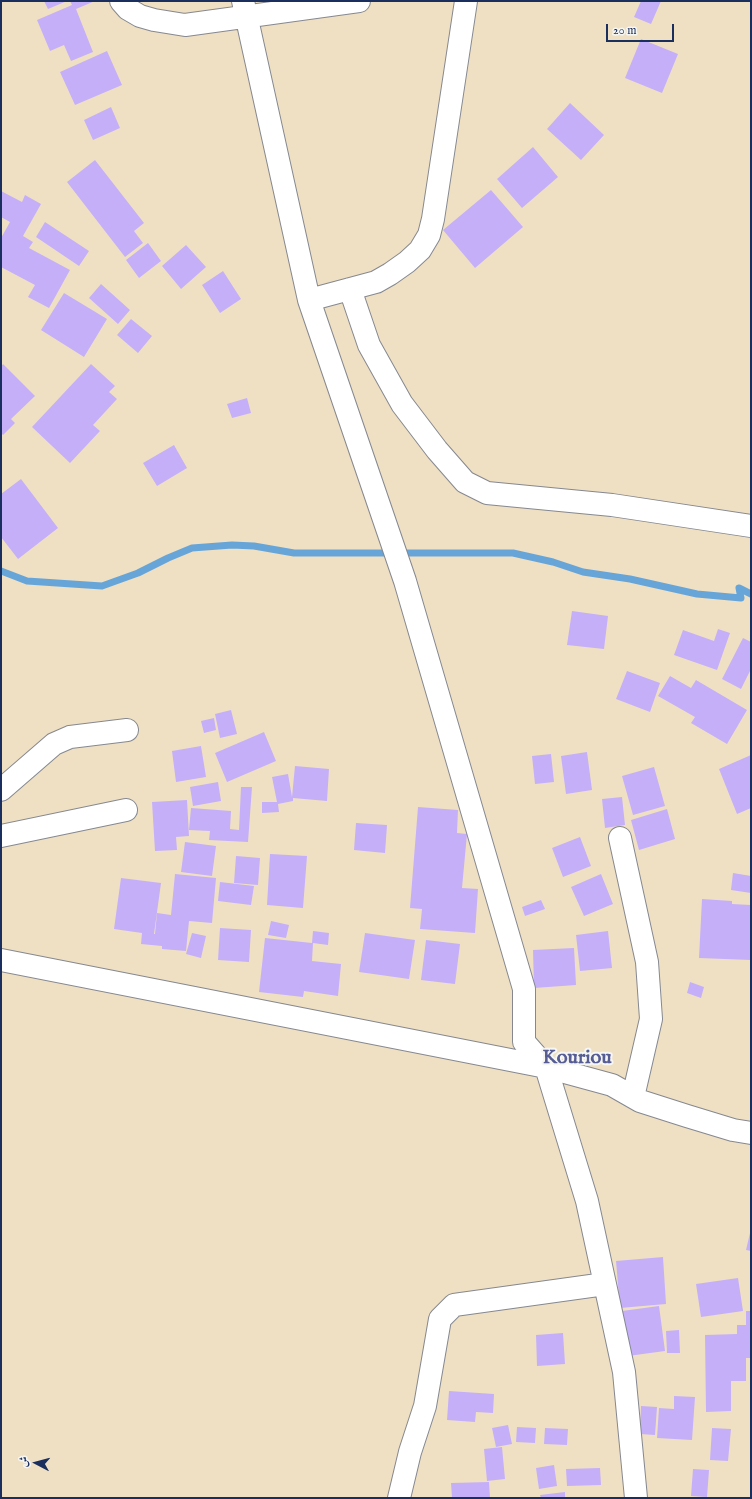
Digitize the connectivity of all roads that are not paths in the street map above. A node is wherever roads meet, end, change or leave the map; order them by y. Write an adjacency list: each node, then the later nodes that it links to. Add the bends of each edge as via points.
1 (121, 1): 4 (street, via 140,16 185,25)
2 (359, 1): 4 (street)
3 (466, 1): 5 (street, via 429,235 420,250 390,274 376,282)
4 (245, 9): 6 (street)
5 (350, 289): 6 (street); 7 (street, via 370,345 402,404 466,482 487,493 612,505)
6 (308, 300): 14 (street, via 405,581 524,989 524,1042)
7 (751, 526)
8 (127, 730): 9 (street, via 70,737 54,744)
9 (1, 790)
10 (126, 810): 11 (street)
11 (1, 836)
12 (620, 838): 15 (street, via 647,962 652,1019)
13 (1, 960): 14 (street)
14 (546, 1067): 15 (street, via 612,1086); 17 (street, via 587,1201)
15 (633, 1097): 16 (street, via 726,1128)
16 (751, 1133)
17 (605, 1284): 18 (street, via 454,1305 440,1319 425,1406); 19 (street, via 624,1372)
18 (399, 1498)
19 (636, 1498)

